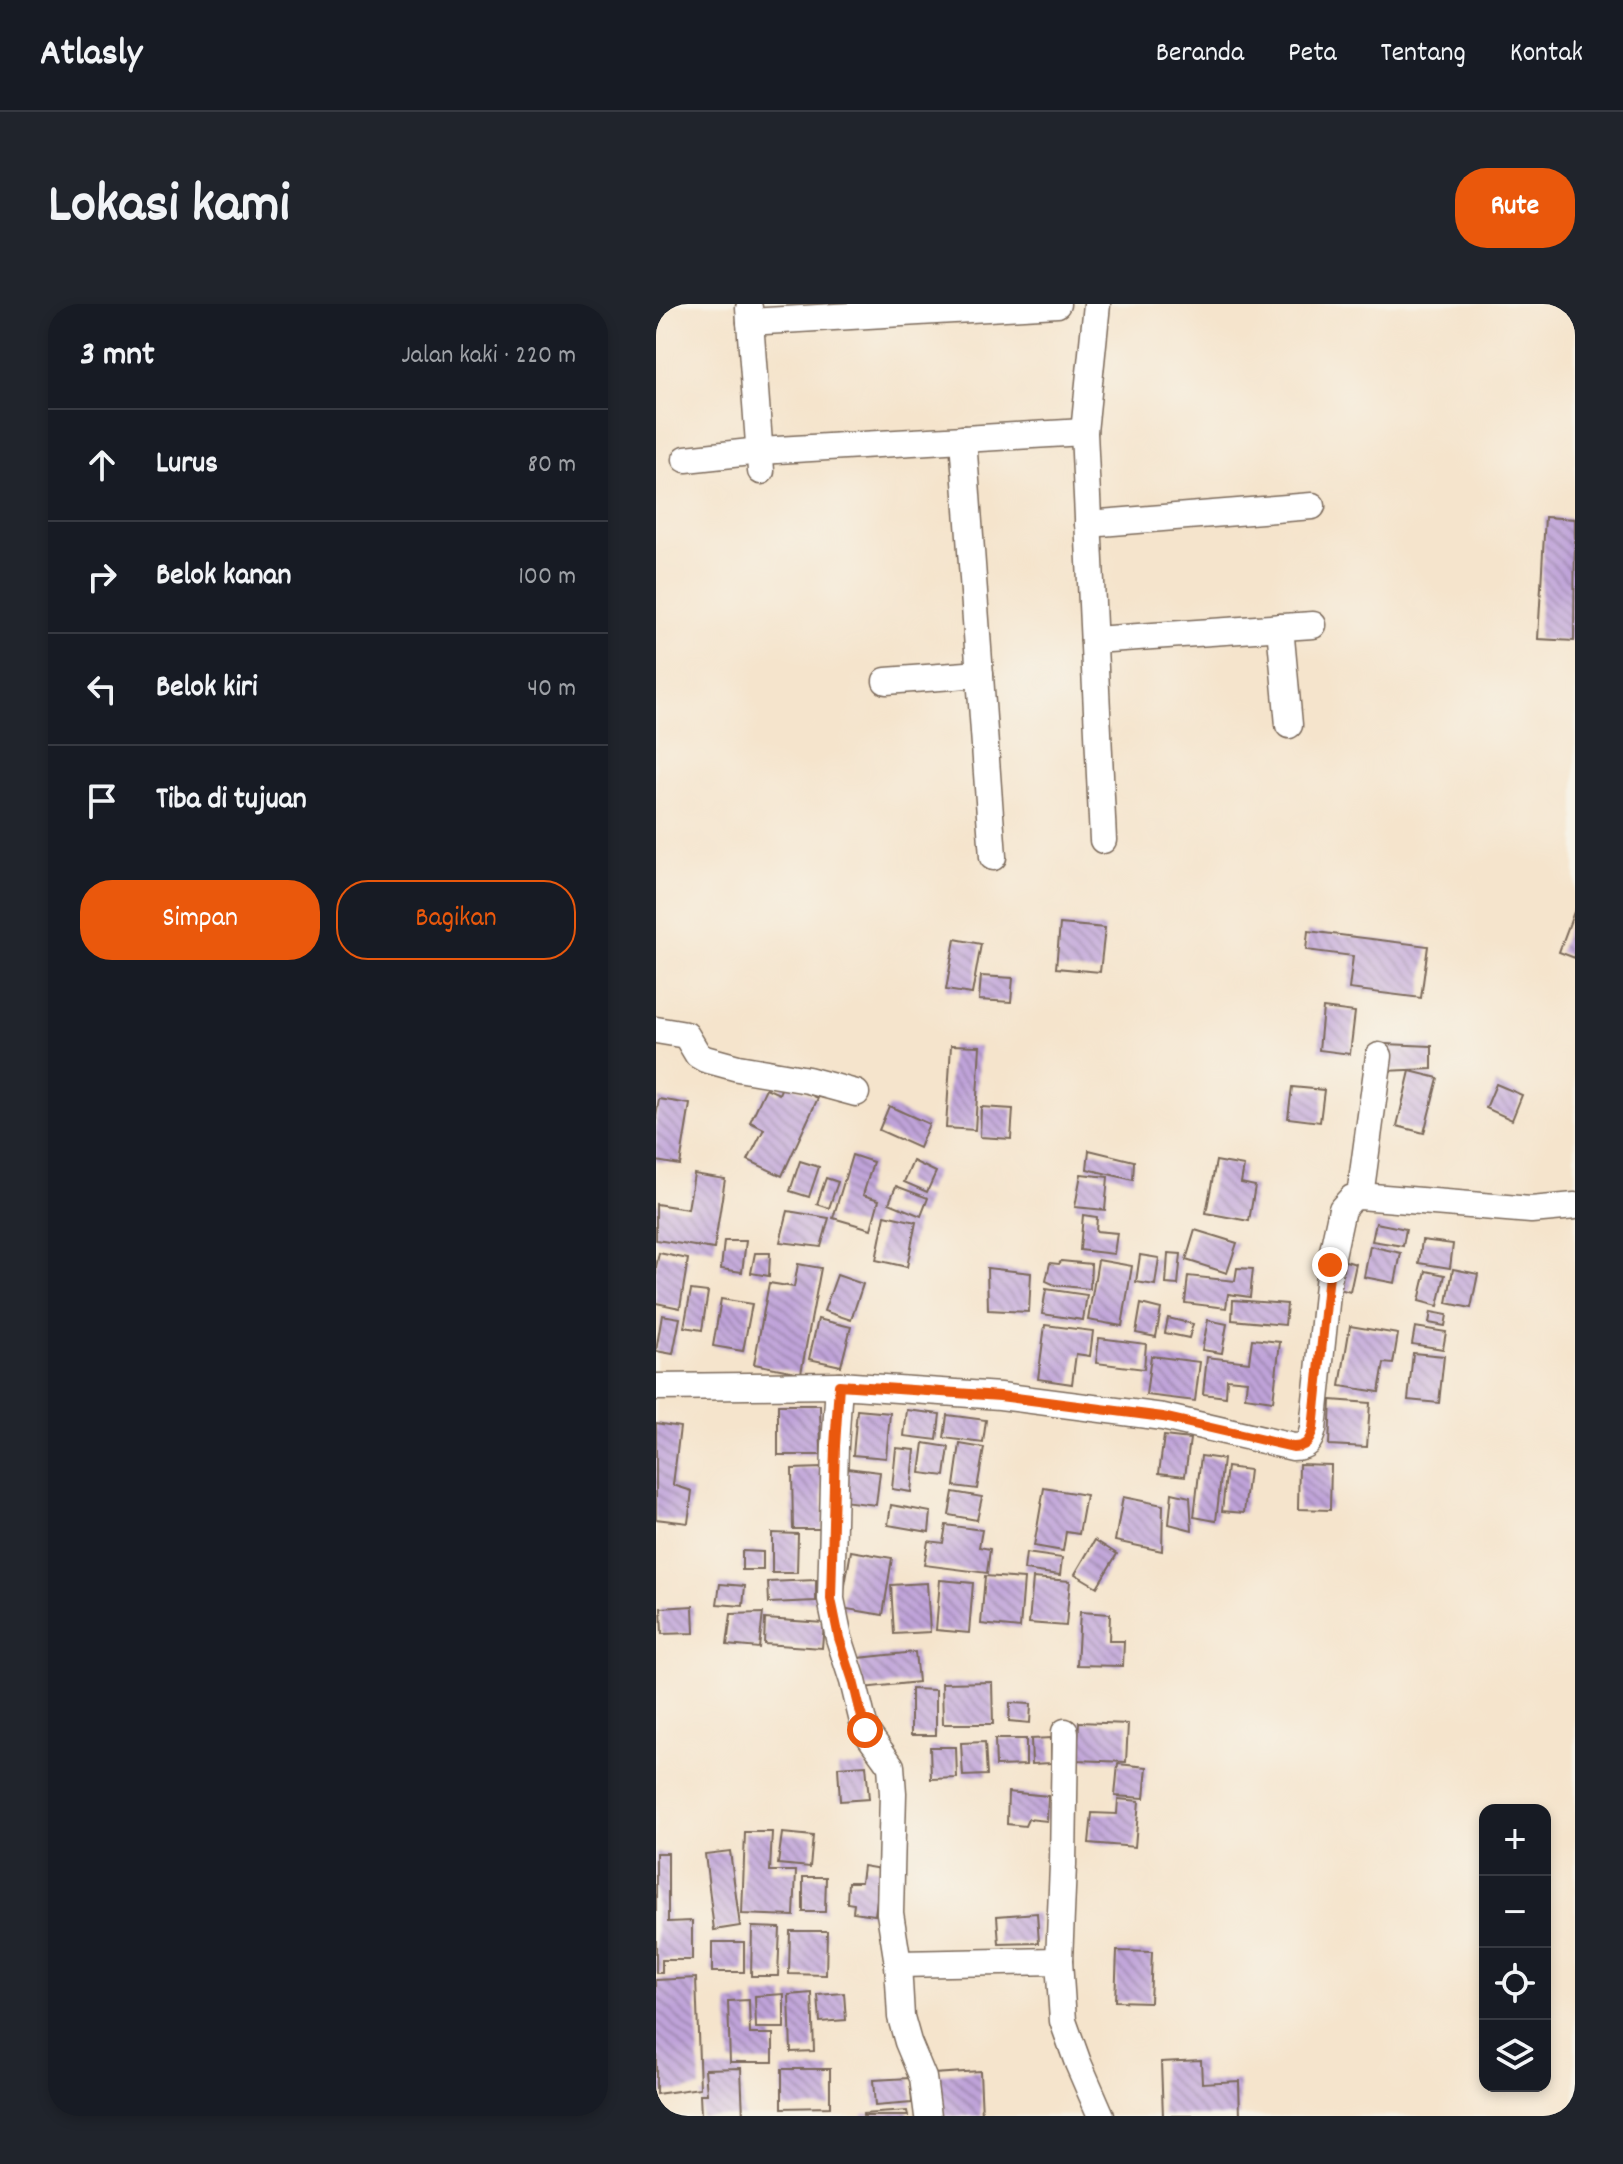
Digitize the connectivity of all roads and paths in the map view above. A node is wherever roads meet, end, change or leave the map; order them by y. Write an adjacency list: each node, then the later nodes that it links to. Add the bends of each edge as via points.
1 (1057, 304): 3 (street)
2 (1097, 304): 4 (street)
3 (749, 313): 7 (street)
4 (1084, 432): 5 (street); 9 (street)
5 (963, 439): 7 (street); 13 (street)
6 (686, 459): 7 (street)
7 (760, 461)
8 (1312, 506): 9 (street)
9 (1088, 524): 12 (street)
10 (1313, 625): 11 (street)
11 (1280, 627): 12 (street); 15 (street)
12 (1094, 640): 16 (street)
13 (980, 674): 14 (street); 17 (street)
14 (886, 681)
15 (1289, 725)
16 (1103, 840)
17 (993, 857)
18 (656, 1030): 20 (street, via 686,1035 705,1059)
19 (1379, 1056): 21 (street)
20 (856, 1093)
21 (1360, 1196): 22 (street, via 1531,1210); 23 (street, via 1342,1209 1330,1265 1313,1429 1301,1447 1163,1417 1000,1396)
22 (1575, 1206)
23 (839, 1385): 24 (street); 27 (street, via 831,1599 865,1730 891,1766 890,1913)
24 (656, 1387)
25 (1065, 1732): 26 (street)
26 (1059, 1961): 27 (street); 29 (street, via 1063,2021)
27 (898, 1964): 28 (street, via 901,2017 923,2078)
28 (928, 2116)
29 (1101, 2116)

